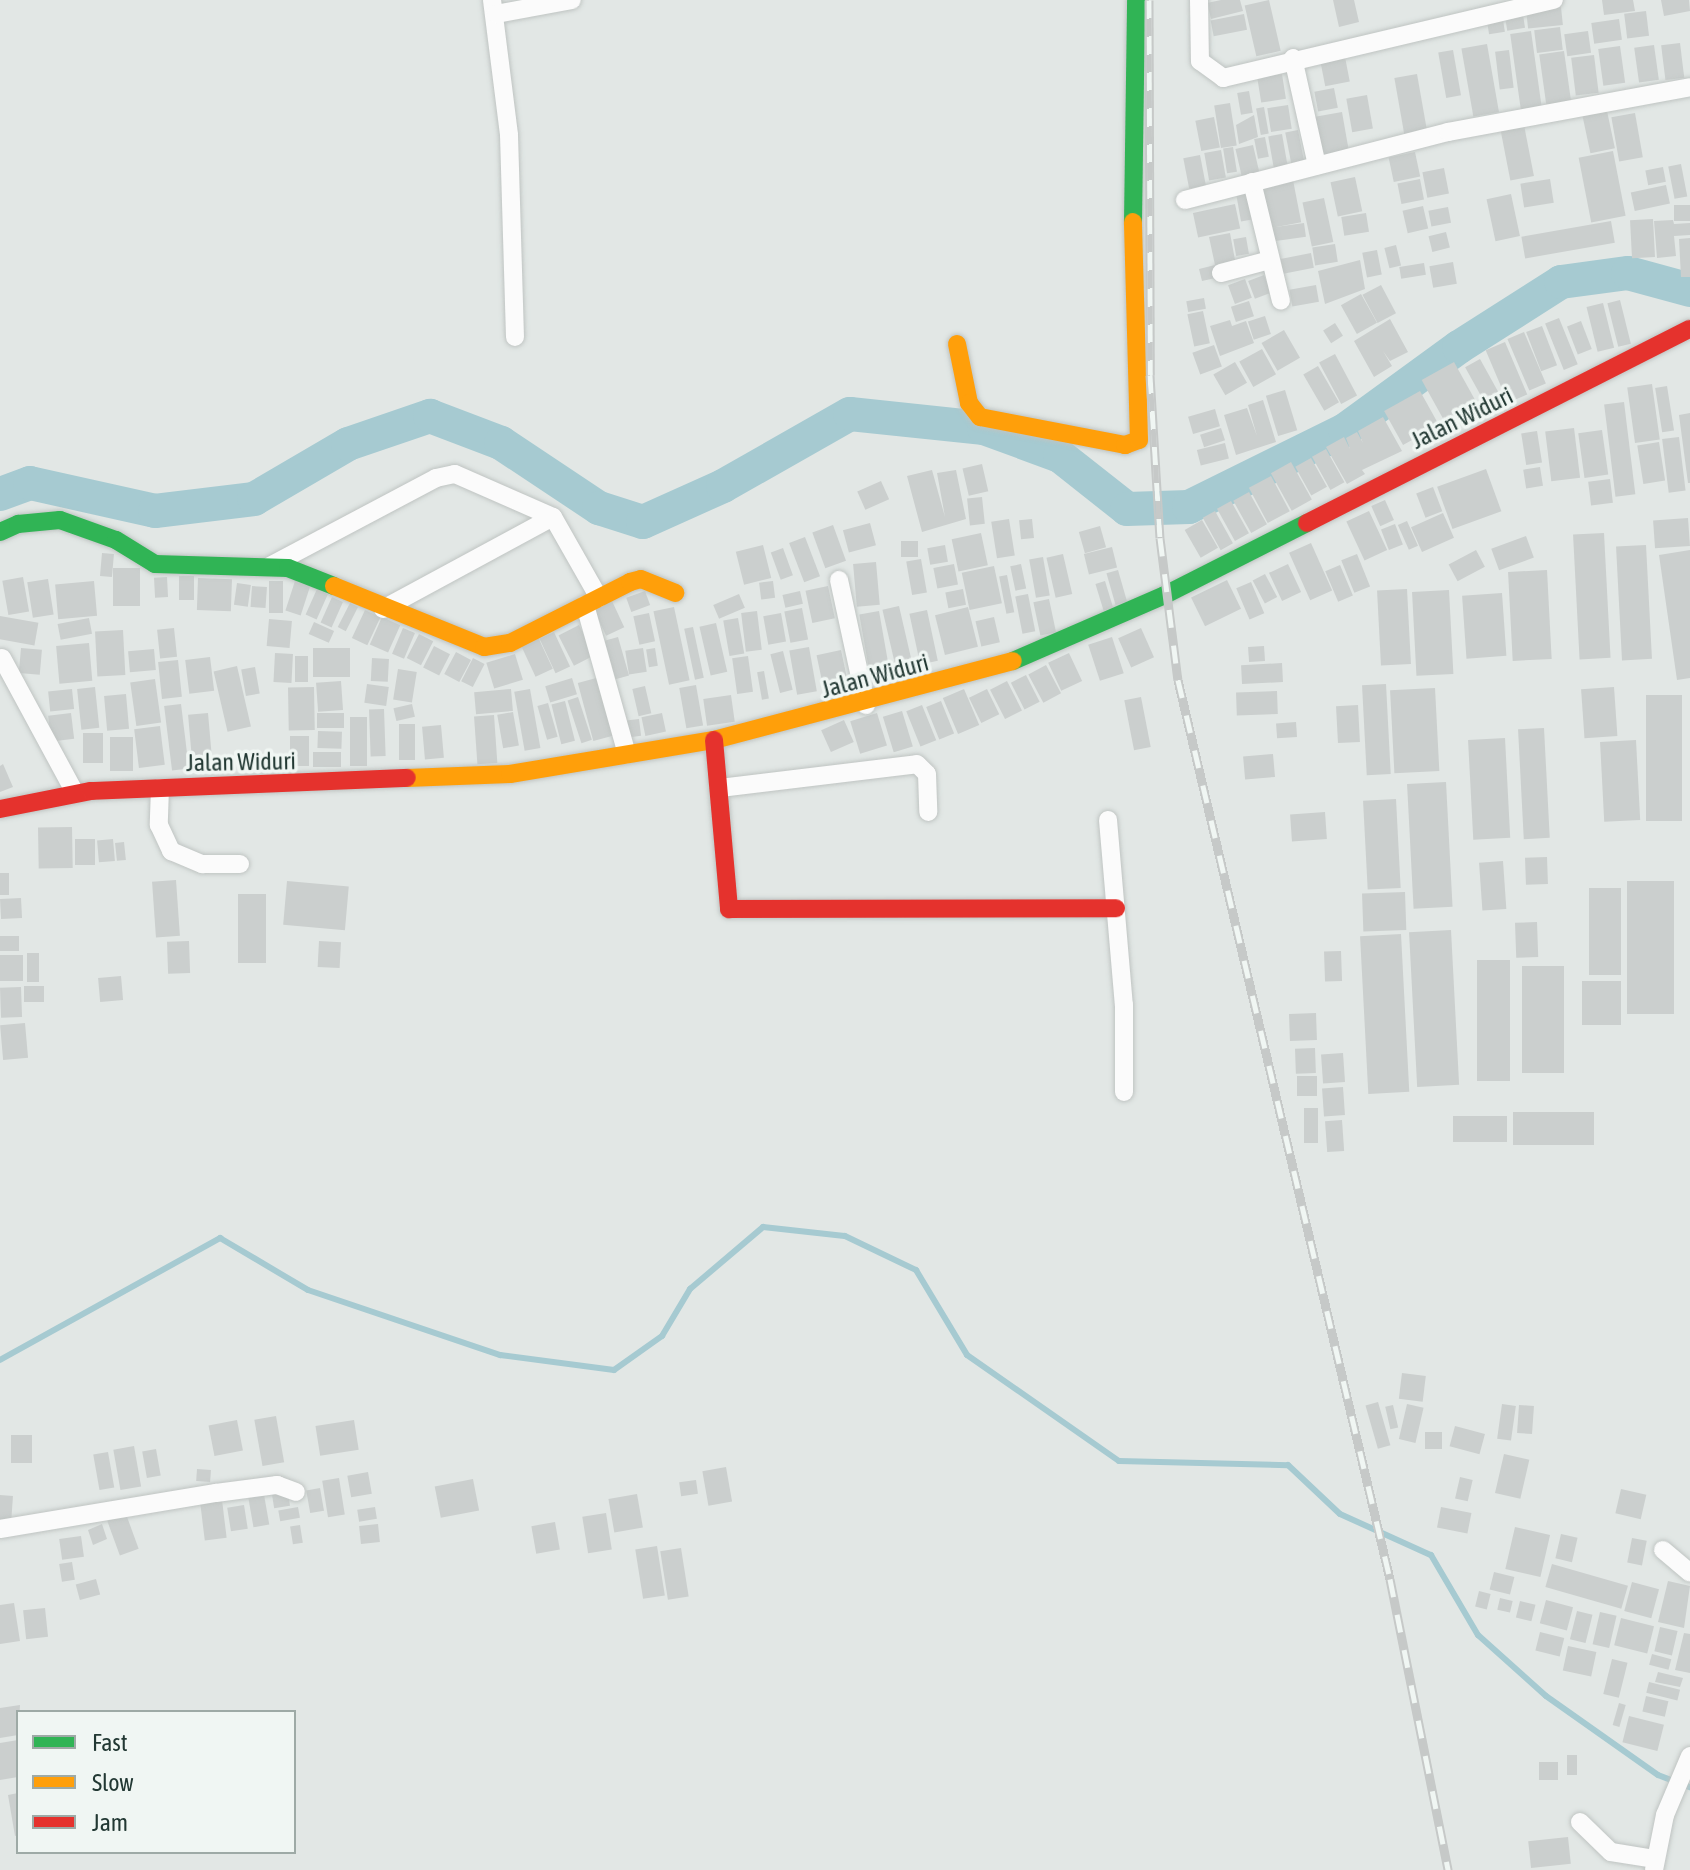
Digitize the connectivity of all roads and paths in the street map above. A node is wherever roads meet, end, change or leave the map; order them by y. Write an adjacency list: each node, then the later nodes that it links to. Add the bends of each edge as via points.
1 (572, 0): 5 (street)
2 (1136, 0): 16 (street, via 1132,308 1139,440 1125,445 980,417 969,403)
3 (1199, 0): 6 (street, via 1200,61 1216,77)
4 (1554, 0): 6 (street)
5 (494, 7): 15 (street, via 509,135)
6 (1293, 58): 8 (street)
7 (1690, 87): 8 (street, via 1448,132)
8 (1317, 165): 9 (street)
9 (1252, 182): 10 (street); 11 (street)
10 (1185, 200)
11 (1270, 260): 12 (street); 13 (street)
12 (1221, 273)
13 (1281, 301)
14 (1687, 335): 25 (street, Jalan Widuri, via 1096,627 1002,666)
15 (515, 337)
16 (957, 344)
17 (553, 517): 19 (street, via 474,480 448,474); 22 (street); 23 (street)
18 (0, 532): 19 (street, via 18,524 60,520 116,540 155,564)
19 (270, 566): 23 (street, via 301,572)
20 (839, 580): 25 (street)
21 (675, 593): 22 (street, via 641,579)
22 (592, 601): 23 (street, via 510,643 484,647); 27 (street)
23 (383, 609)
24 (2, 658): 29 (street)
25 (866, 705): 26 (street, Jalan Widuri)
26 (715, 748): 27 (street, Jalan Widuri); 28 (street)
27 (627, 754): 30 (street, Jalan Widuri, via 480,776)
28 (719, 784): 32 (street, via 917,764 927,774); 35 (street, via 729,909)
29 (73, 793): 30 (street, Jalan Widuri); 31 (street, Jalan Widuri)
30 (159, 795): 34 (street, via 161,838 183,859)
31 (0, 809)
32 (928, 812)
33 (1108, 820): 35 (street)
34 (240, 864)
35 (1116, 908): 36 (street)
36 (1124, 1092)
37 (296, 1492): 38 (street, via 277,1485)
38 (0, 1529)
39 (1663, 1550): 40 (street)
40 (1690, 1573)
41 (1686, 1763): 43 (street, via 1665,1815)
42 (1580, 1822): 43 (street, via 1611,1852)
43 (1654, 1865)

